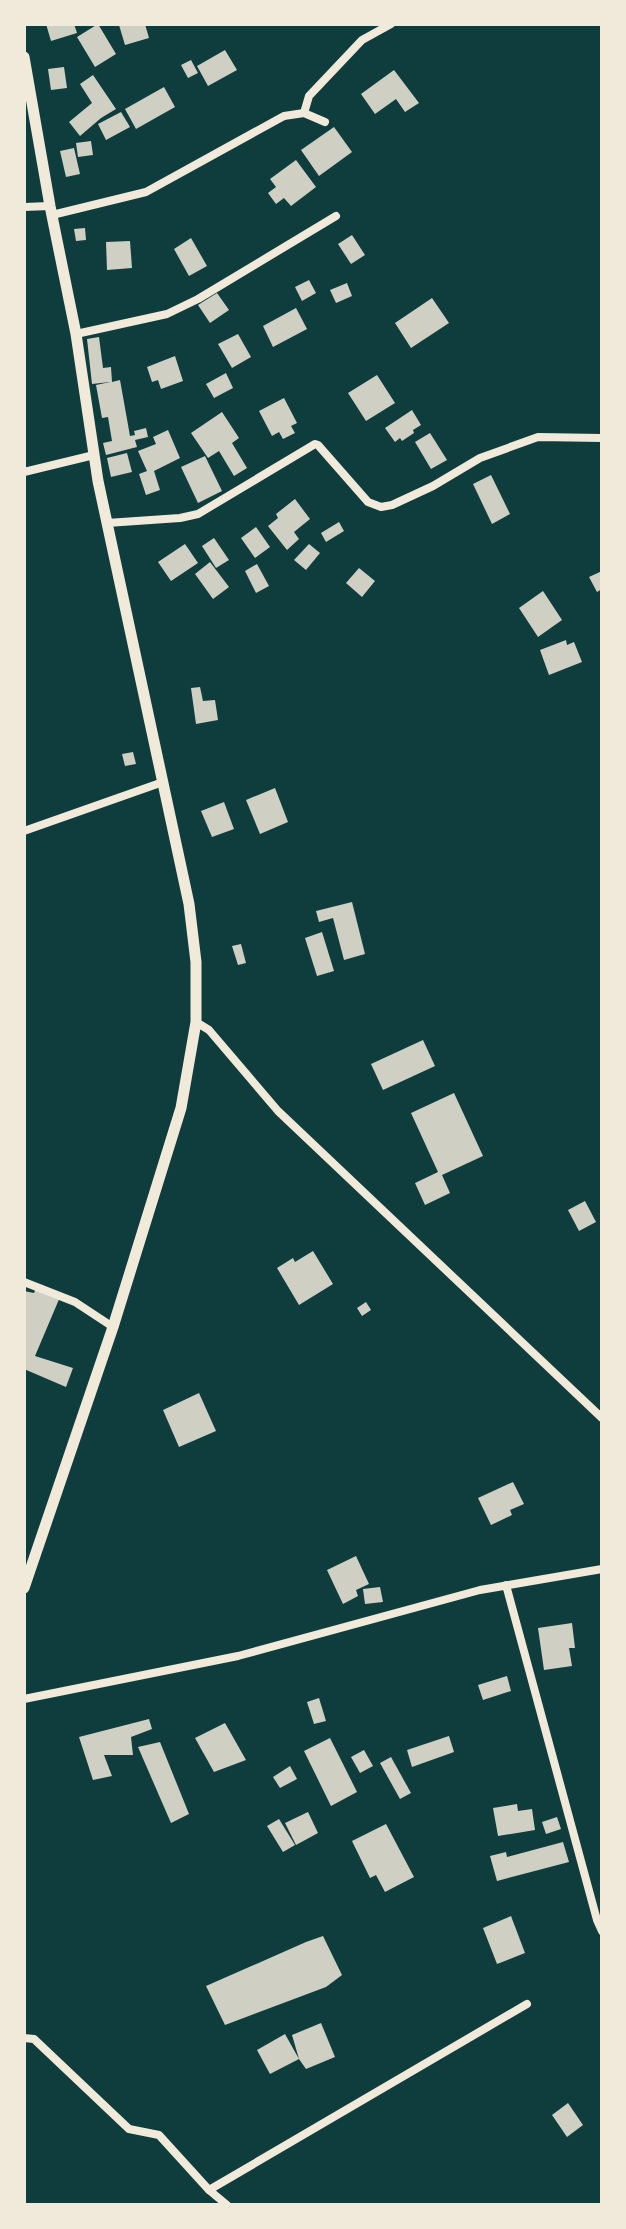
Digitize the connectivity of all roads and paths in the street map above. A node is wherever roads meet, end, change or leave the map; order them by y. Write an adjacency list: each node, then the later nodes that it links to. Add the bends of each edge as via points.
1 (391, 24): 3 (street, via 362,40 309,96)
2 (24, 57): 6 (street)
3 (304, 113): 4 (street); 6 (street, via 284,116 146,192)
4 (325, 122)
5 (24, 207): 6 (street)
6 (51, 210): 8 (street)
7 (336, 216): 8 (street, via 167,314)
8 (76, 334): 10 (street)
9 (602, 438): 12 (street, via 538,437 480,458 433,486 381,507 368,502 315,444 198,514)
10 (94, 455): 11 (street); 12 (street)
11 (24, 472)
12 (107, 523): 13 (street)
13 (163, 782): 14 (street); 15 (street, via 189,904)
14 (24, 831)
15 (196, 1022): 17 (street, via 181,1108); 18 (street, via 209,1030 278,1111)
16 (24, 1282): 17 (street, via 75,1302)
17 (113, 1327): 21 (street)
18 (602, 1418)
19 (602, 1569): 20 (street)
20 (506, 1585): 22 (street, via 238,1656); 23 (street)
21 (24, 1588)
22 (24, 1699)
23 (602, 1931)
24 (527, 2004): 26 (street)
25 (24, 2038): 26 (street, via 34,2039 129,2129 159,2135)
26 (209, 2190): 27 (street)
27 (227, 2205)

